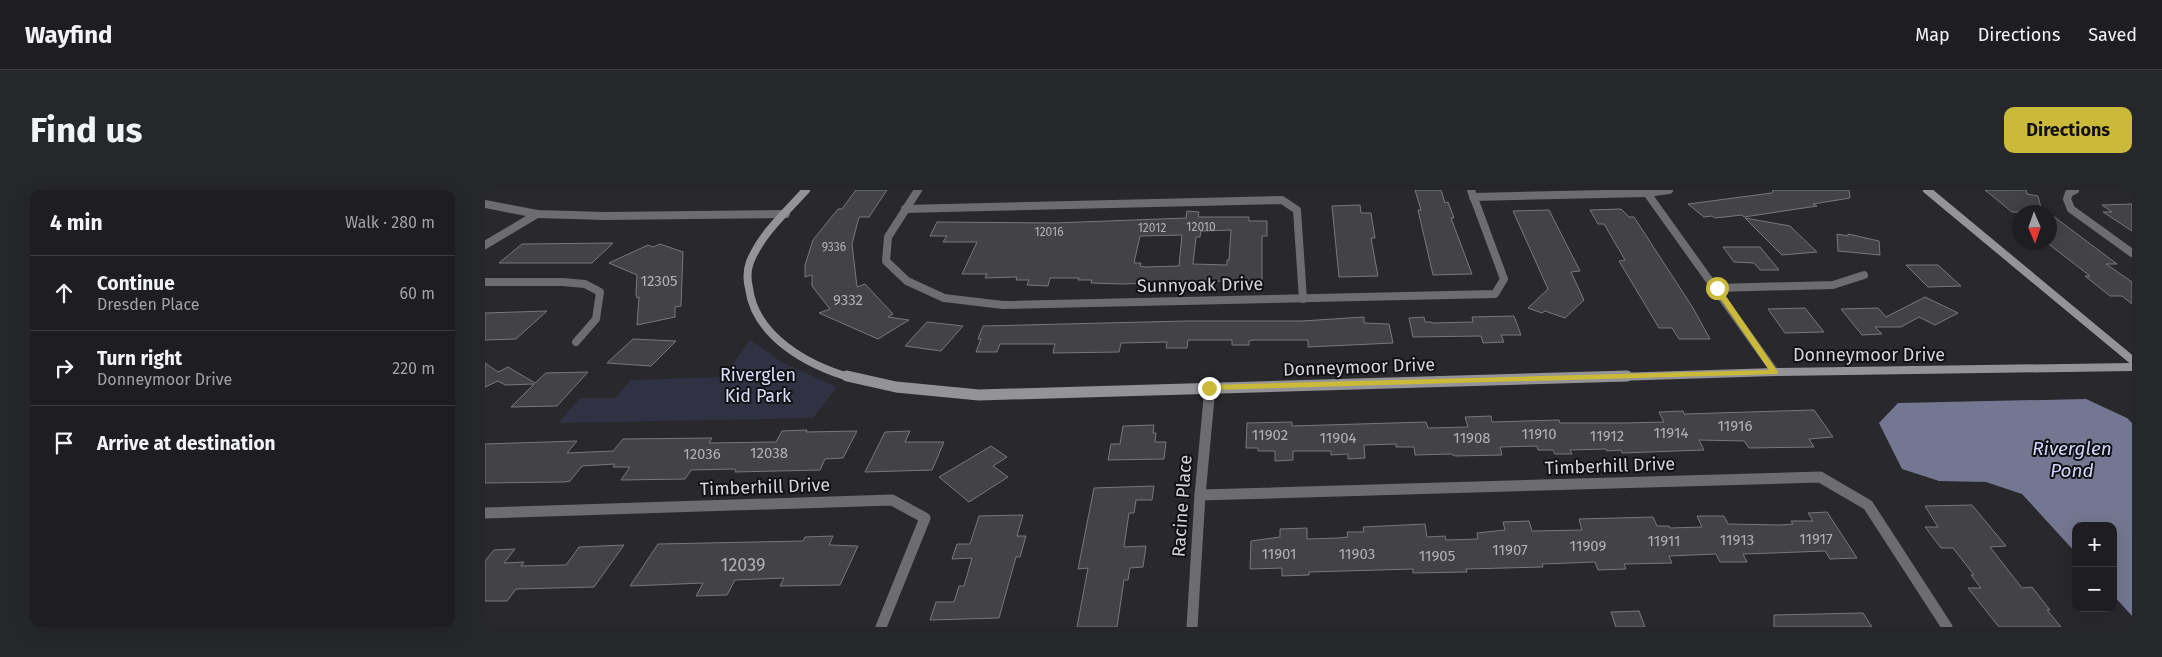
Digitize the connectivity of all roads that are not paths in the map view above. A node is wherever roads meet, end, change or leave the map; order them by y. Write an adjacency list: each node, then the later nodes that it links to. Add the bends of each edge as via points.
1 (806, 190): 11 (street, Donneymoor Drive)
2 (918, 190): 9 (street, Sunnyoak Drive)
3 (1669, 190): 7 (street)
4 (1927, 190): 19 (street)
5 (2075, 190): 13 (street, via 2067,199 2071,209)
6 (1472, 193): 7 (street); 17 (street, Sunnyoak Drive, via 1504,279 1495,294)
7 (1647, 193): 16 (street)
8 (485, 204): 10 (street)
9 (905, 209): 17 (street, via 1282,200 1297,210); 17 (street, Sunnyoak Drive, via 888,237 886,261 907,281 944,298 1003,305)
10 (537, 214): 11 (street); 12 (street)
11 (786, 214): 22 (street, Donneymoor Drive, via 761,242 749,264 748,288 753,313 779,342 819,368 893,388 979,395)
12 (485, 245)
13 (2132, 252)
14 (1864, 275): 16 (street, via 1833,286)
15 (485, 282): 18 (street, via 585,284 600,292 596,319)
16 (1717, 288): 21 (street)
17 (1303, 298)
18 (576, 342)
19 (2132, 360)
20 (2132, 367): 21 (street, Donneymoor Drive)
21 (1775, 372): 22 (street, Donneymoor Drive)
22 (1209, 388): 23 (street, Racine Place)
23 (1200, 496): 26 (street, Racine Place); 27 (street, Timberhill Drive, via 1820,477 1869,505)
24 (485, 514): 25 (street, Timberhill Drive, via 892,500 925,518)
25 (881, 627)
26 (1192, 627)
27 (1947, 627)

